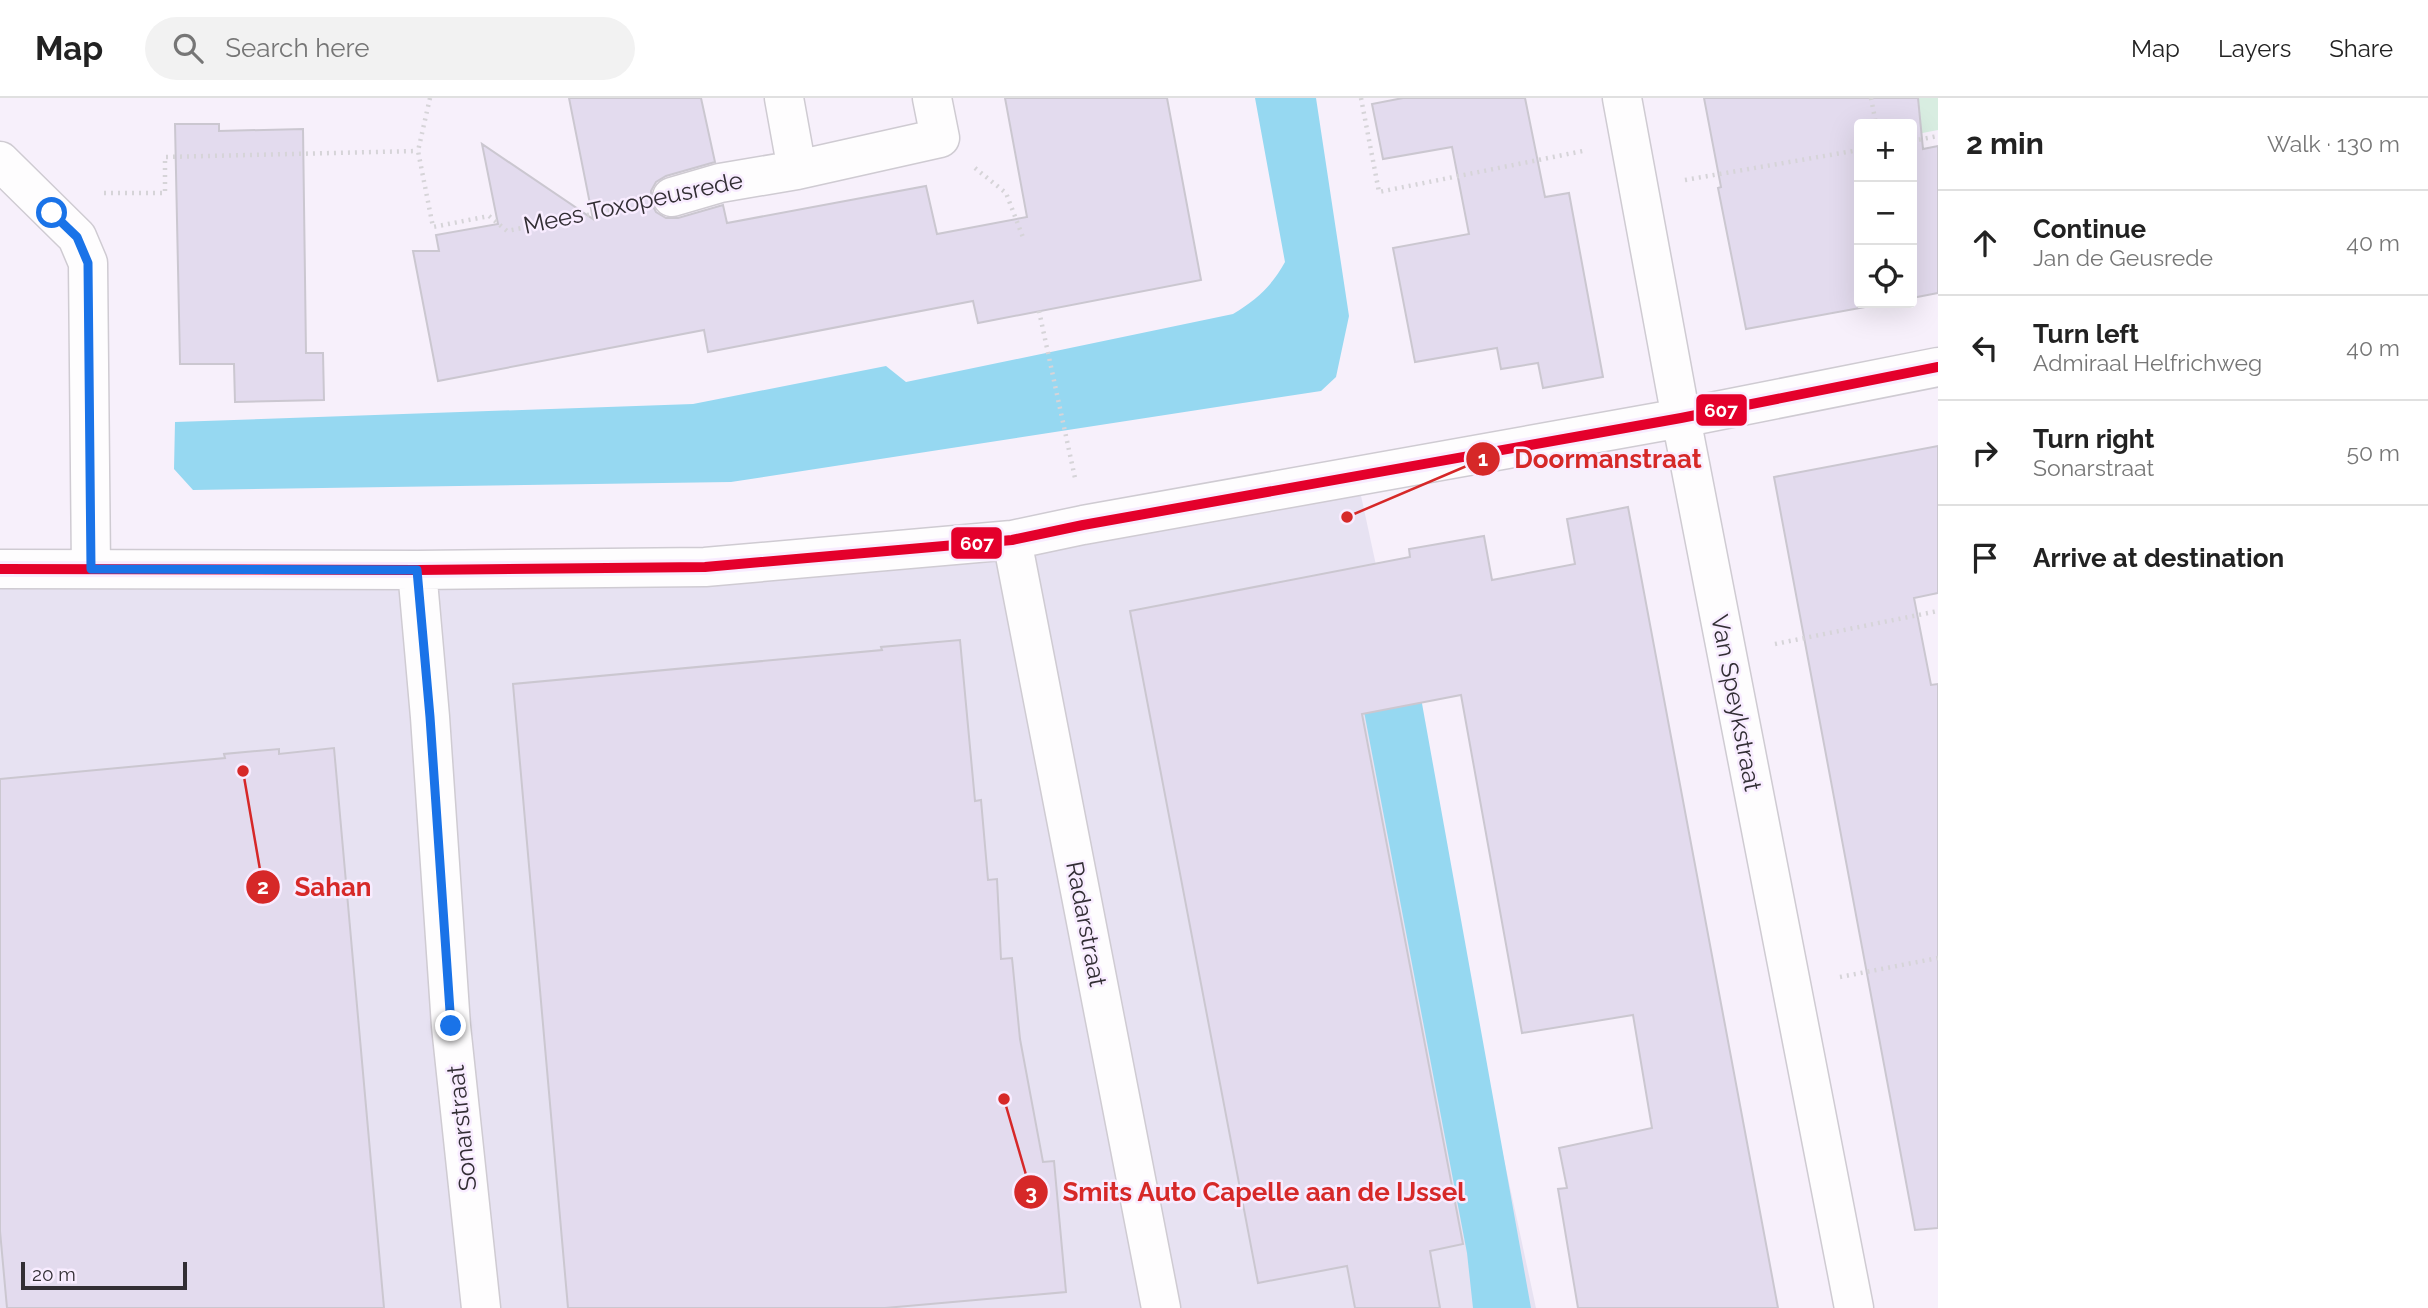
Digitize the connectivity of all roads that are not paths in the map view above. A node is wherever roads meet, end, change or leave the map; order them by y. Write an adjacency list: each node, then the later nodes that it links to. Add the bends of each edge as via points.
1 (784, 98): 4 (street)
2 (932, 98): 4 (street, Mees Toxopeusrede, via 940,138)
3 (1622, 98): 8 (street, Van Speykstraat)
4 (797, 170): 6 (street, Mees Toxopeusrede, via 720,183)
5 (4, 172): 11 (street, via 77,237 88,263)
6 (672, 197)
7 (1938, 367): 8 (street)
8 (1681, 418): 9 (street); 15 (street, Van Speykstraat)
9 (1012, 540): 12 (street, via 705,567); 14 (street, Radarstraat)
10 (0, 569): 11 (street)
11 (91, 569): 12 (street)
12 (417, 570): 13 (street, Sonarstraat, via 451,1026)
13 (481, 1308)
14 (1161, 1308)
15 (1854, 1308)

